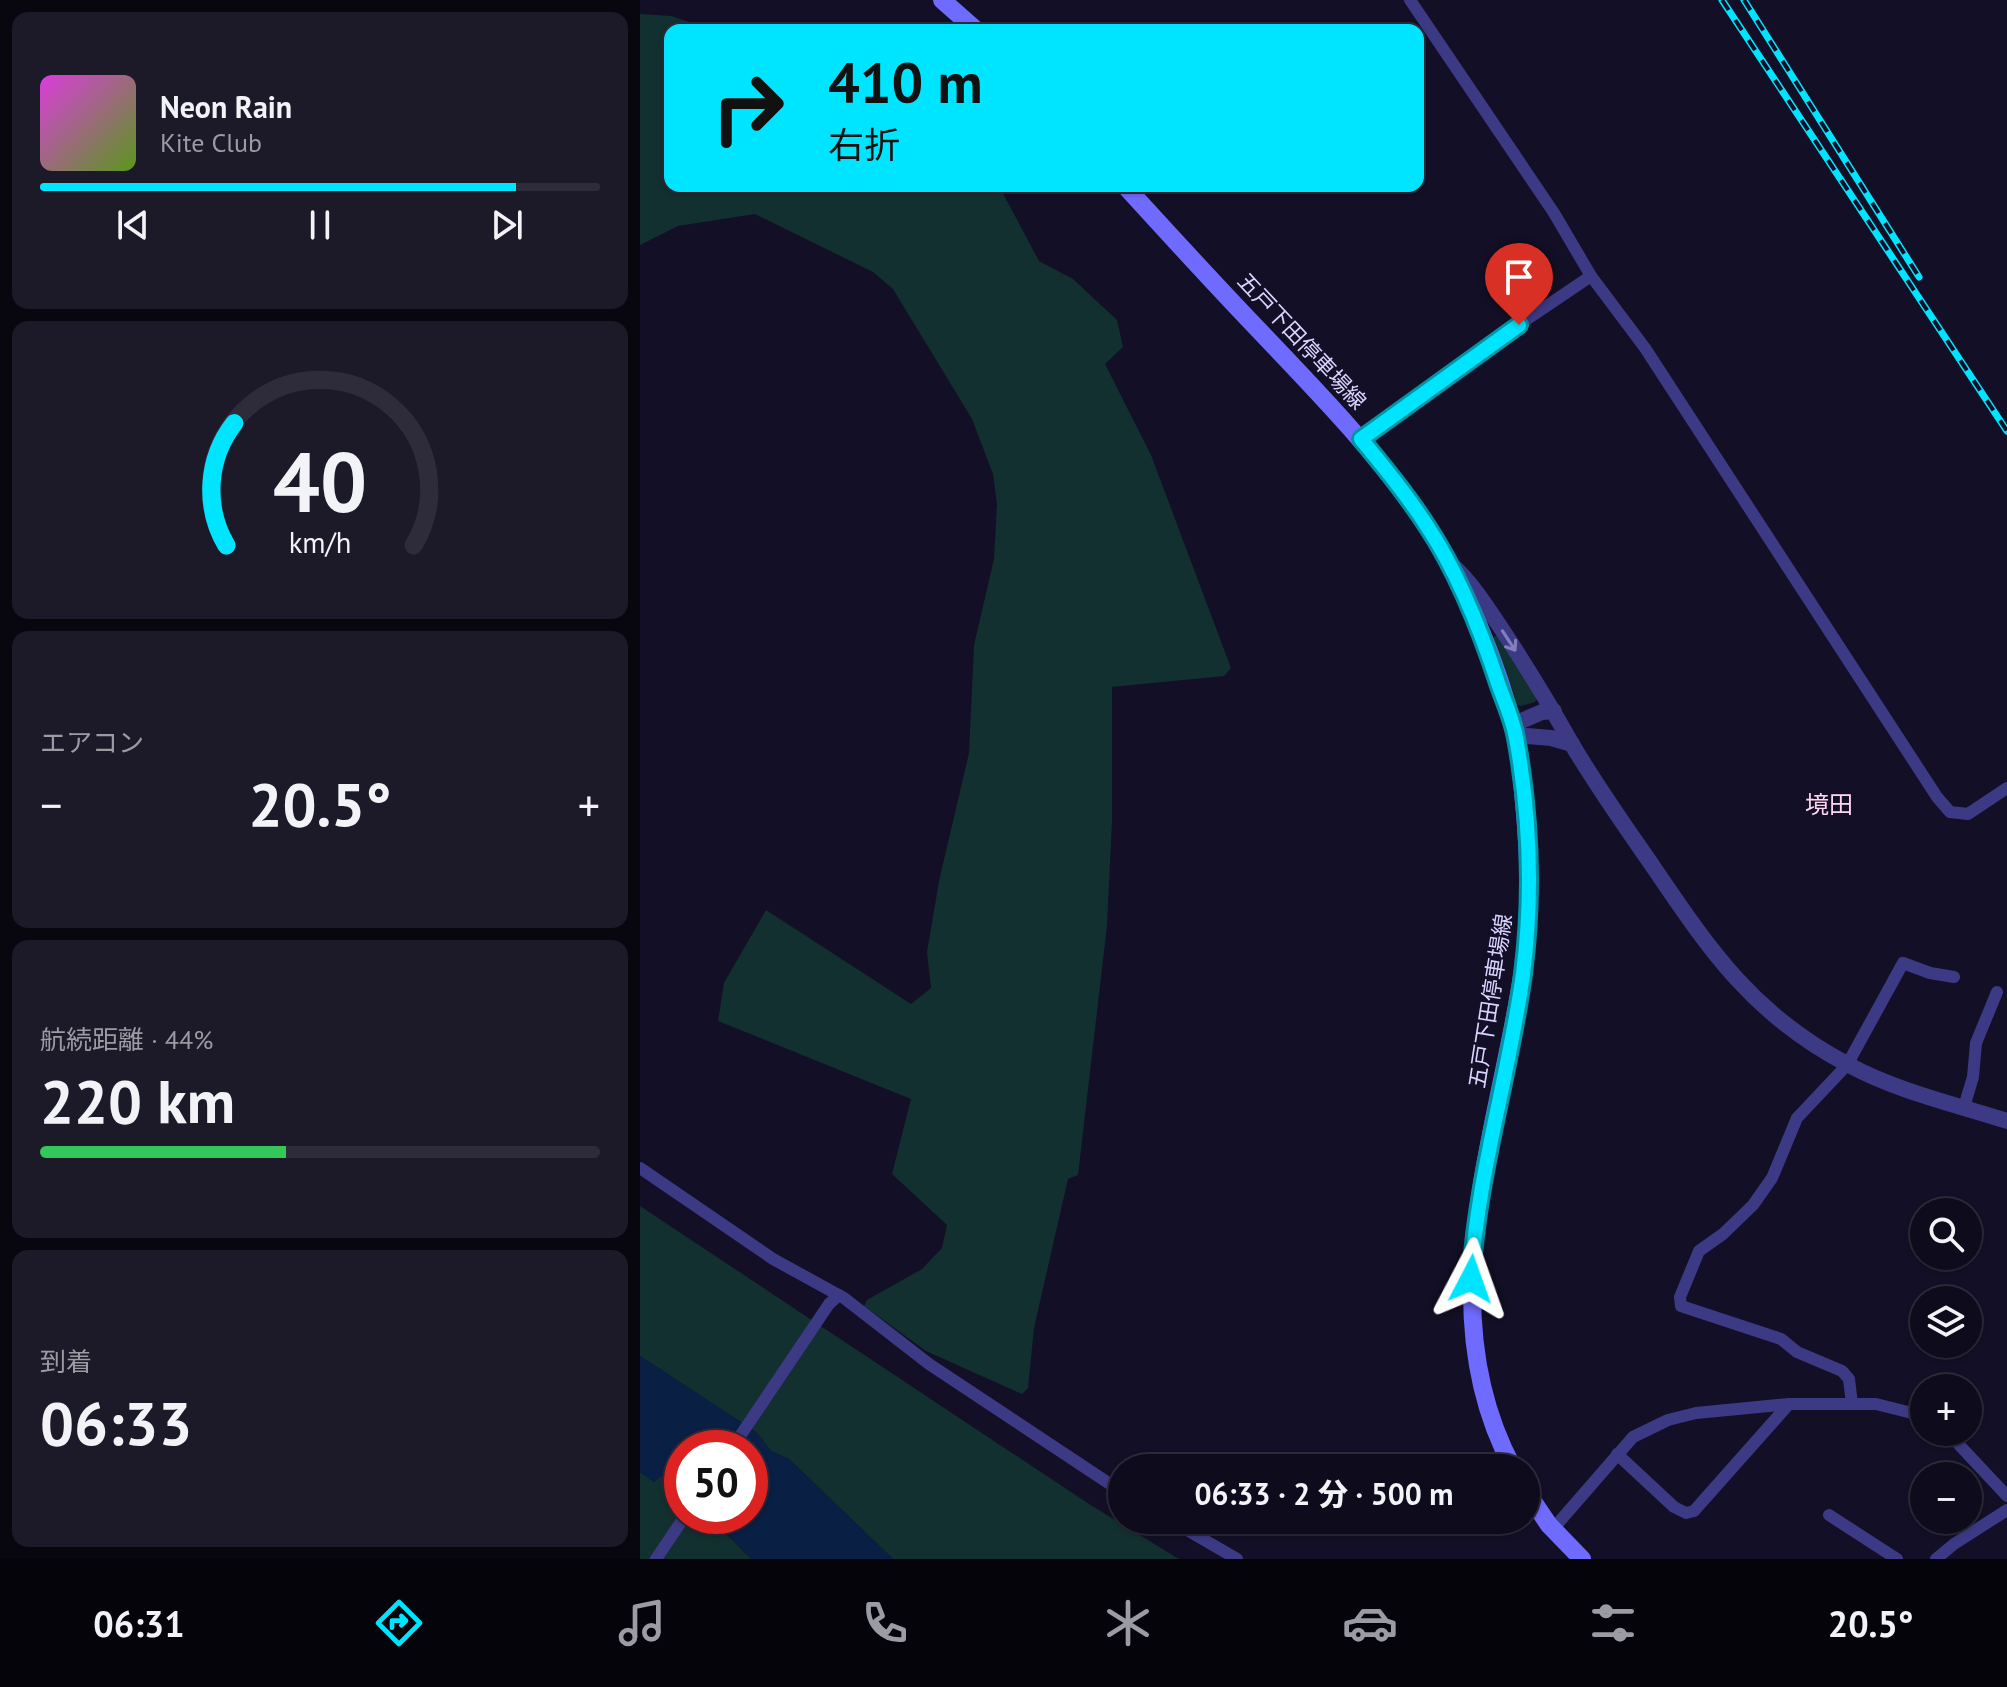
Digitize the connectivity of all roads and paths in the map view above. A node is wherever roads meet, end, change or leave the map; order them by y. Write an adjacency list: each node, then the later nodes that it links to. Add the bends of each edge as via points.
1 (1410, 0): 5 (street)
2 (952, 3): 3 (main road)
3 (971, 24)
4 (1131, 192): 6 (main road, 五戸下田停車場線)
5 (1591, 276): 6 (street); 11 (street, via 1645,348 1937,797 1950,812 1968,814)
6 (1361, 439): 7 (main road, 五戸下田停車場線, via 1428,527)
7 (1444, 557): 8 (street, one-way to 8, via 1468,579); 9 (main road, 五戸下田停車場線, via 1487,647)
8 (1554, 711): 9 (street, via 1542,712); 10 (street)
9 (1514, 730): 10 (street); 24 (main road, 五戸下田停車場線, via 1528,844 1529,903 1523,973 1479,1201 1471,1279 1479,1375)
10 (1572, 744): 14 (street, via 1739,985 1798,1036)
11 (2007, 788)
12 (1954, 977): 14 (street, via 1903,963)
13 (1997, 992): 15 (street, via 1976,1043)
14 (1847, 1065): 15 (street); 20 (street, via 1797,1118 1772,1178 1753,1205 1699,1251 1680,1297 1681,1306 1781,1339 1797,1352 1842,1371 1849,1379)
15 (1964, 1107): 16 (street)
16 (2007, 1121)
17 (640, 1168): 18 (street)
18 (834, 1300): 22 (street); 26 (street)
19 (1789, 1404): 20 (street); 25 (street, via 1668,1420 1633,1437); 25 (street, via 1694,1511 1674,1507)
20 (1852, 1404): 21 (street)
21 (1910, 1412)
22 (744, 1430)
23 (1960, 1446): 27 (street)
24 (1506, 1454)
25 (1617, 1454): 31 (street)
26 (1108, 1483)
27 (2007, 1496)
28 (2007, 1510): 38 (street)
29 (1540, 1511): 31 (main road)
30 (1829, 1515): 37 (street)
31 (1553, 1529): 36 (main road)
32 (673, 1534): 34 (street)
33 (1194, 1534): 35 (street)
34 (656, 1559)
35 (1237, 1559)
36 (1582, 1559)
37 (1897, 1559)
38 (1936, 1559)

